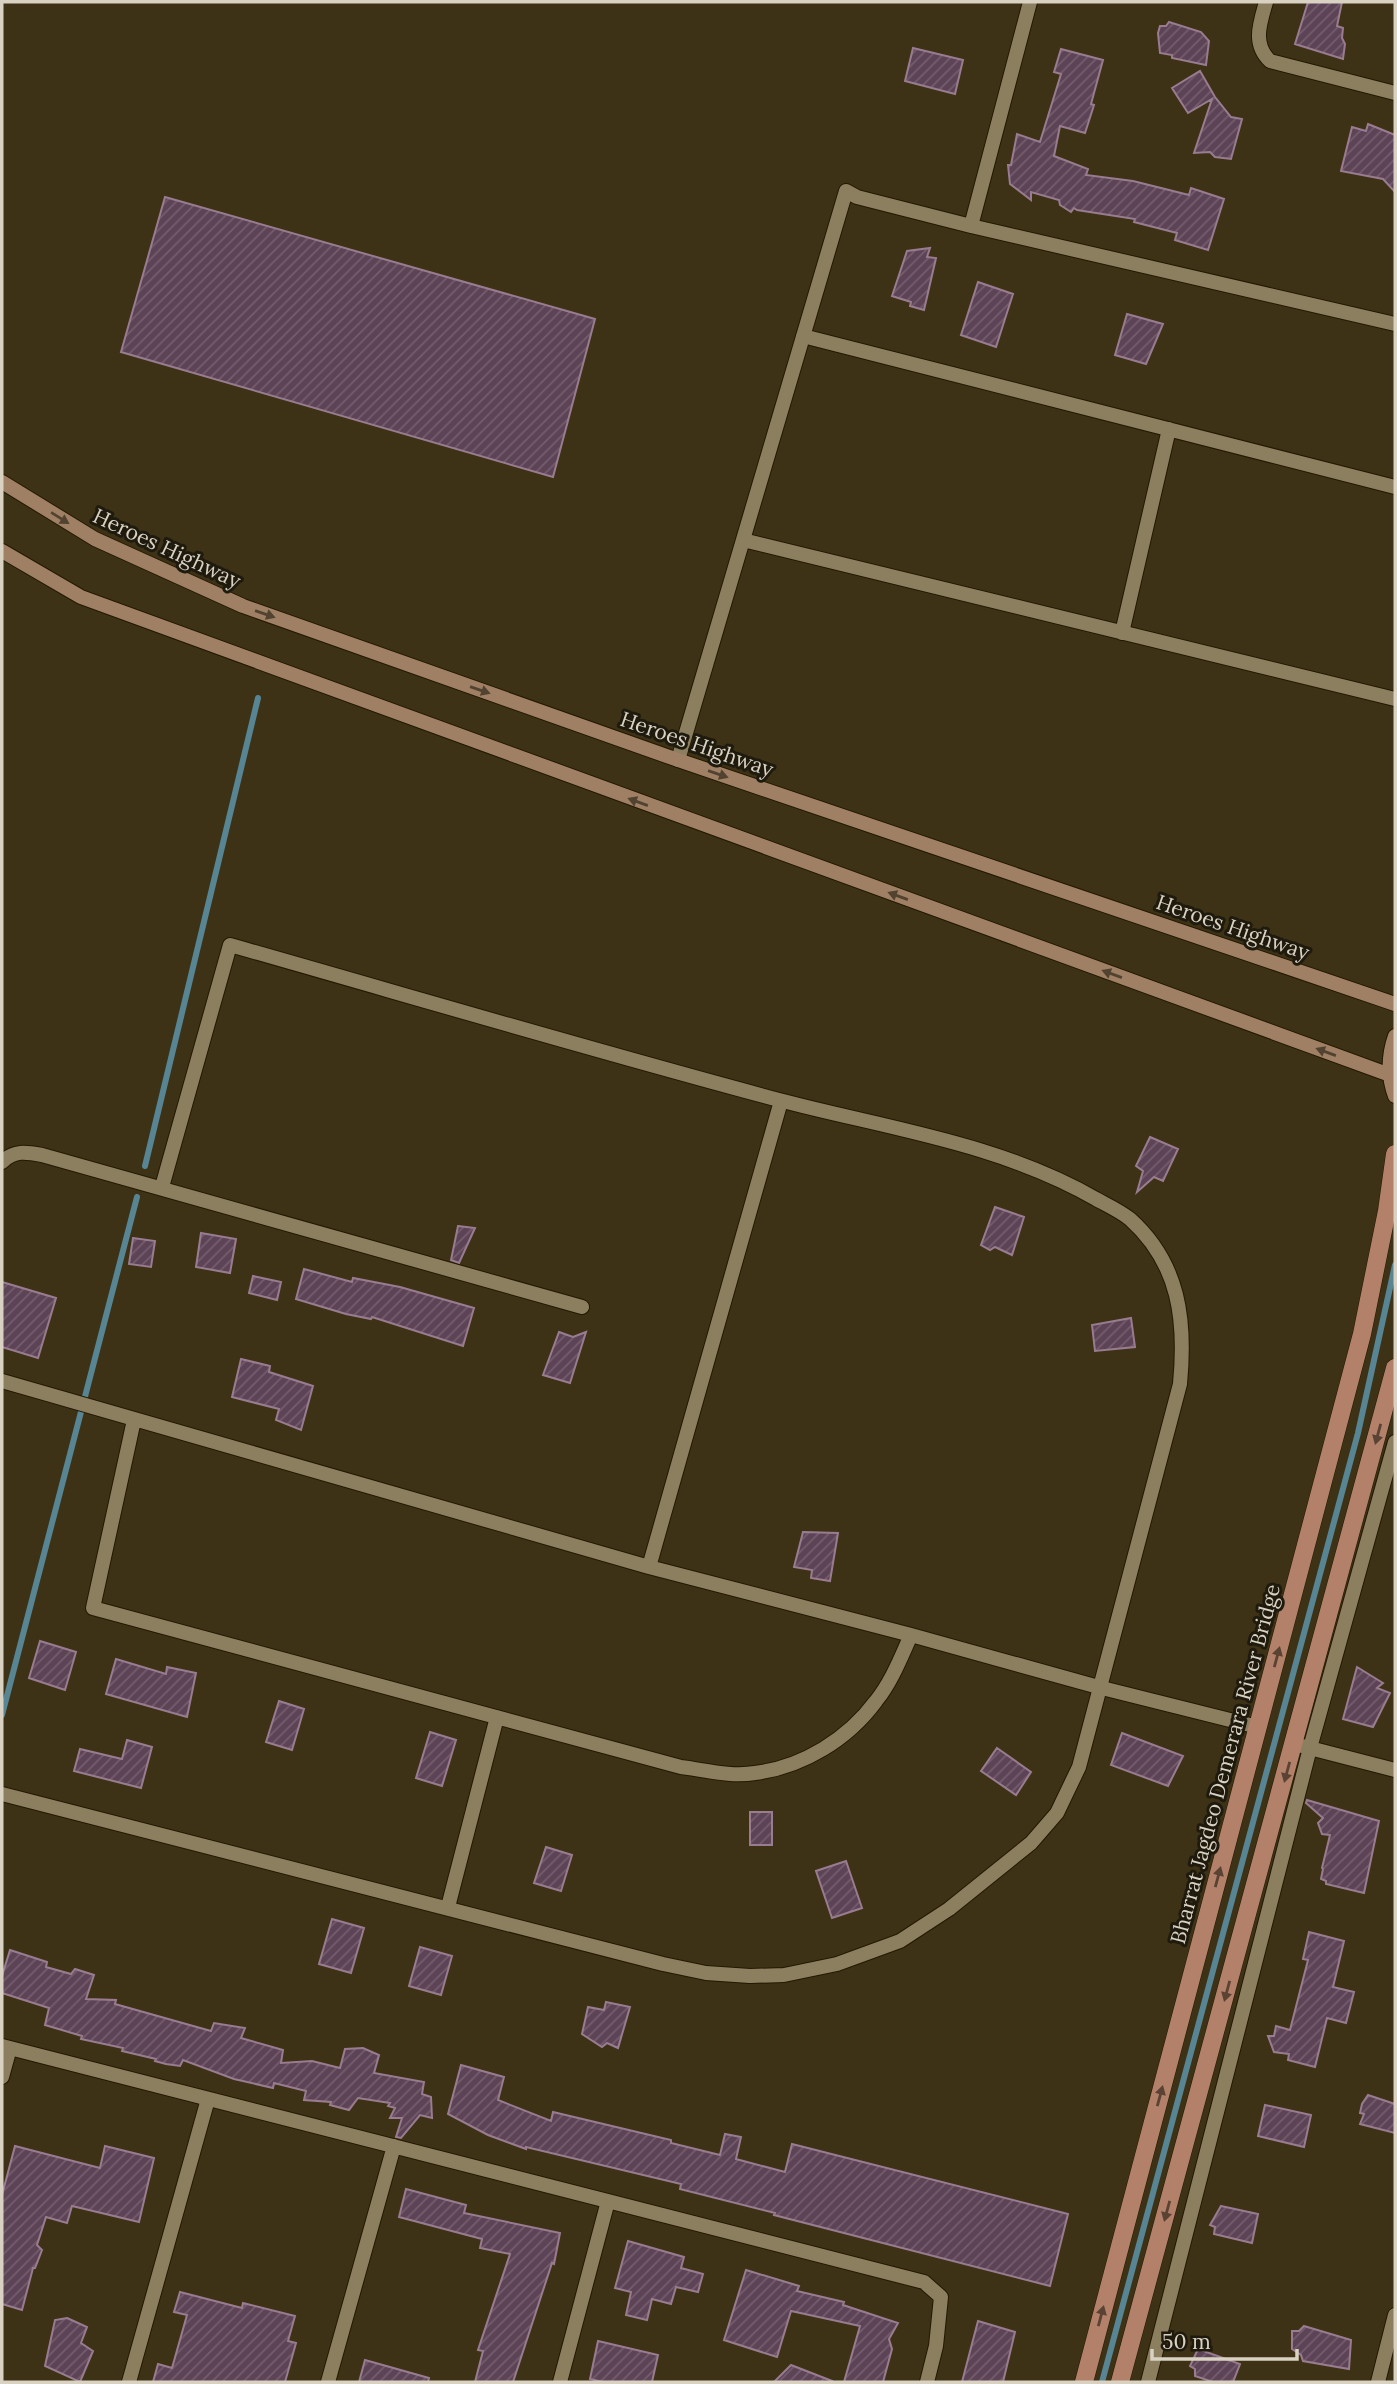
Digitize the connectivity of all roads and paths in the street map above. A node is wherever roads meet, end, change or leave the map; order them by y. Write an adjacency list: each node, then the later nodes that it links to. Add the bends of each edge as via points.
1 (1030, 2): 4 (street)
2 (1266, 2): 3 (street, via 1259,40 1261,53 1270,61)
3 (1395, 93)
4 (971, 226): 5 (street); 6 (street, via 846,191)
5 (1395, 324)
6 (803, 336): 7 (street); 10 (street)
7 (1169, 429): 9 (street); 12 (street)
8 (2, 482): 14 (main road, Heroes Highway, one-way to 14, via 95,539 243,607)
9 (1395, 487)
10 (743, 540): 12 (street); 14 (street)
11 (2, 551): 17 (main road, one-way to 11, via 141,620 81,597)
12 (1122, 633): 13 (street)
13 (1395, 699)
14 (678, 760): 15 (main road, Heroes Highway, one-way to 15)
15 (1395, 1004)
16 (1395, 1037): 17 (main road)
17 (1390, 1075): 18 (main road)
18 (1395, 1096)
19 (781, 1101): 22 (street, via 230,945); 28 (street); 30 (street, via 892,1126 1020,1163 1079,1189 1129,1218 1155,1247 1171,1276 1180,1307 1180,1384)
20 (1395, 1154): 32 (main road, Bharrat Jagdeo Demerara River Bridge, one-way to 20, via 1362,1334)
21 (2, 1162): 22 (street, via 23,1151)
22 (162, 1187): 23 (street)
23 (582, 1307)
24 (1395, 1368): 33 (main road, one-way to 33)
25 (2, 1381): 26 (street)
26 (134, 1420): 28 (street); 31 (street, via 93,1608)
27 (1395, 1442): 33 (street)
28 (649, 1567): 29 (street)
29 (911, 1635): 30 (street); 31 (street, via 894,1673 856,1723 804,1760 755,1774 681,1766)
30 (1102, 1688): 32 (street); 36 (street, via 1079,1768 1057,1813 1031,1843 949,1909 900,1941 836,1964 784,1975 706,1973)
31 (497, 1717): 36 (street)
32 (1258, 1727): 47 (main road, Bharrat Jagdeo Demerara River Bridge, one-way to 32)
33 (1303, 1746): 34 (street); 48 (main road, one-way to 48); 49 (street)
34 (1395, 1770)
35 (2, 1794): 36 (street)
36 (447, 1907)
37 (6, 2047): 38 (street); 39 (street)
38 (2, 2077)
39 (208, 2099): 40 (street); 43 (street)
40 (394, 2146): 41 (street); 44 (street)
41 (608, 2201): 45 (street); 46 (street, via 924,2282 941,2297)
42 (1395, 2315): 50 (street)
43 (130, 2382)
44 (328, 2382)
45 (560, 2382)
46 (927, 2382)
47 (1084, 2382)
48 (1120, 2382)
49 (1148, 2382)
50 (1378, 2382)

